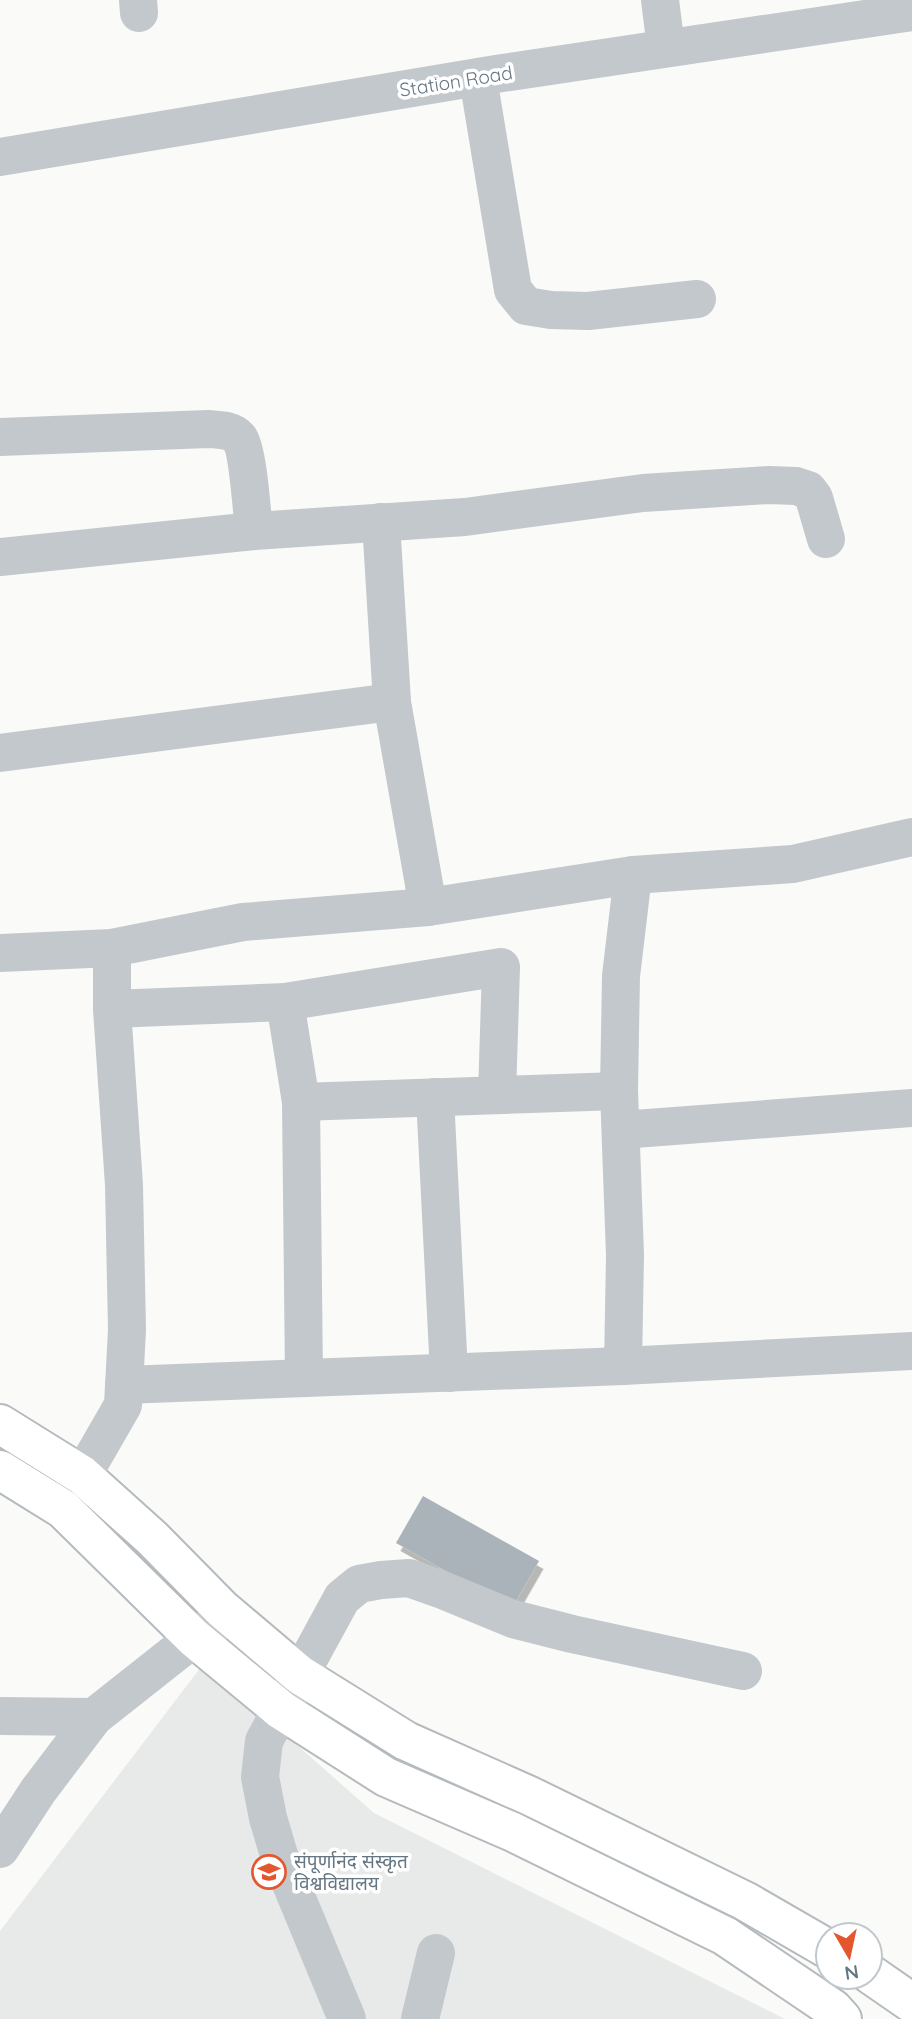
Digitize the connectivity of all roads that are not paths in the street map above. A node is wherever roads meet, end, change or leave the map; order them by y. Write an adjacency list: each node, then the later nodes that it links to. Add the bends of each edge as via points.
1 (660, 0): 3 (street)
2 (912, 12): 3 (street, Station Road)
3 (666, 48): 4 (street, Station Road)
4 (478, 78): 5 (street, Station Road); 6 (street, via 513,290 526,306 587,311)
5 (0, 157)
6 (697, 299)
7 (0, 437): 9 (street, via 228,431 239,438 244,452)
8 (381, 522): 9 (street); 10 (street, via 465,517 643,493 796,486 814,498); 12 (street)
9 (254, 531): 11 (street)
10 (826, 539)
11 (0, 557)
12 (392, 702): 13 (street); 16 (street)
13 (0, 753)
14 (912, 837): 15 (street, via 793,864)
15 (633, 874): 16 (street); 21 (street, via 621,976)
16 (428, 907): 17 (street, via 243,922)
17 (112, 948): 18 (street); 20 (street)
18 (0, 953)
19 (285, 1002): 20 (street); 22 (street, via 501,967); 24 (street)
20 (112, 1009): 31 (street, via 124,1185)
21 (619, 1091): 22 (street); 26 (street)
22 (497, 1095): 23 (street)
23 (435, 1097): 24 (street); 29 (street)
24 (301, 1102): 30 (street)
25 (912, 1108): 26 (street)
26 (621, 1130): 28 (street)
27 (912, 1351): 28 (street)
28 (623, 1366): 29 (street)
29 (449, 1373): 30 (street)
30 (304, 1378): 31 (street)
31 (124, 1385): 34 (street, via 123,1405)
32 (0, 1424): 34 (main road)
33 (0, 1470): 35 (main road)
34 (82, 1475): 35 (street); 36 (main road)
35 (63, 1509): 37 (main road)
36 (229, 1615): 37 (street); 39 (main road)
37 (194, 1638): 40 (main road); 42 (street)
38 (743, 1671): 39 (street, via 513,1619 409,1578 359,1584 342,1598)
39 (300, 1675): 40 (street); 44 (main road, via 406,1741 530,1796)
40 (281, 1710): 47 (main road, via 386,1777 513,1832 724,1936); 51 (street, via 264,1741 262,1787 279,1855)
41 (0, 1716): 42 (street)
42 (94, 1717): 43 (street)
43 (0, 1849)
44 (793, 1929): 45 (main road); 47 (main road)
45 (814, 1941)
46 (436, 1953): 52 (street)
47 (770, 1966): 50 (main road)
48 (884, 1983): 49 (main road)
49 (912, 2003)
50 (838, 2014)
51 (347, 2019)
52 (420, 2019)

